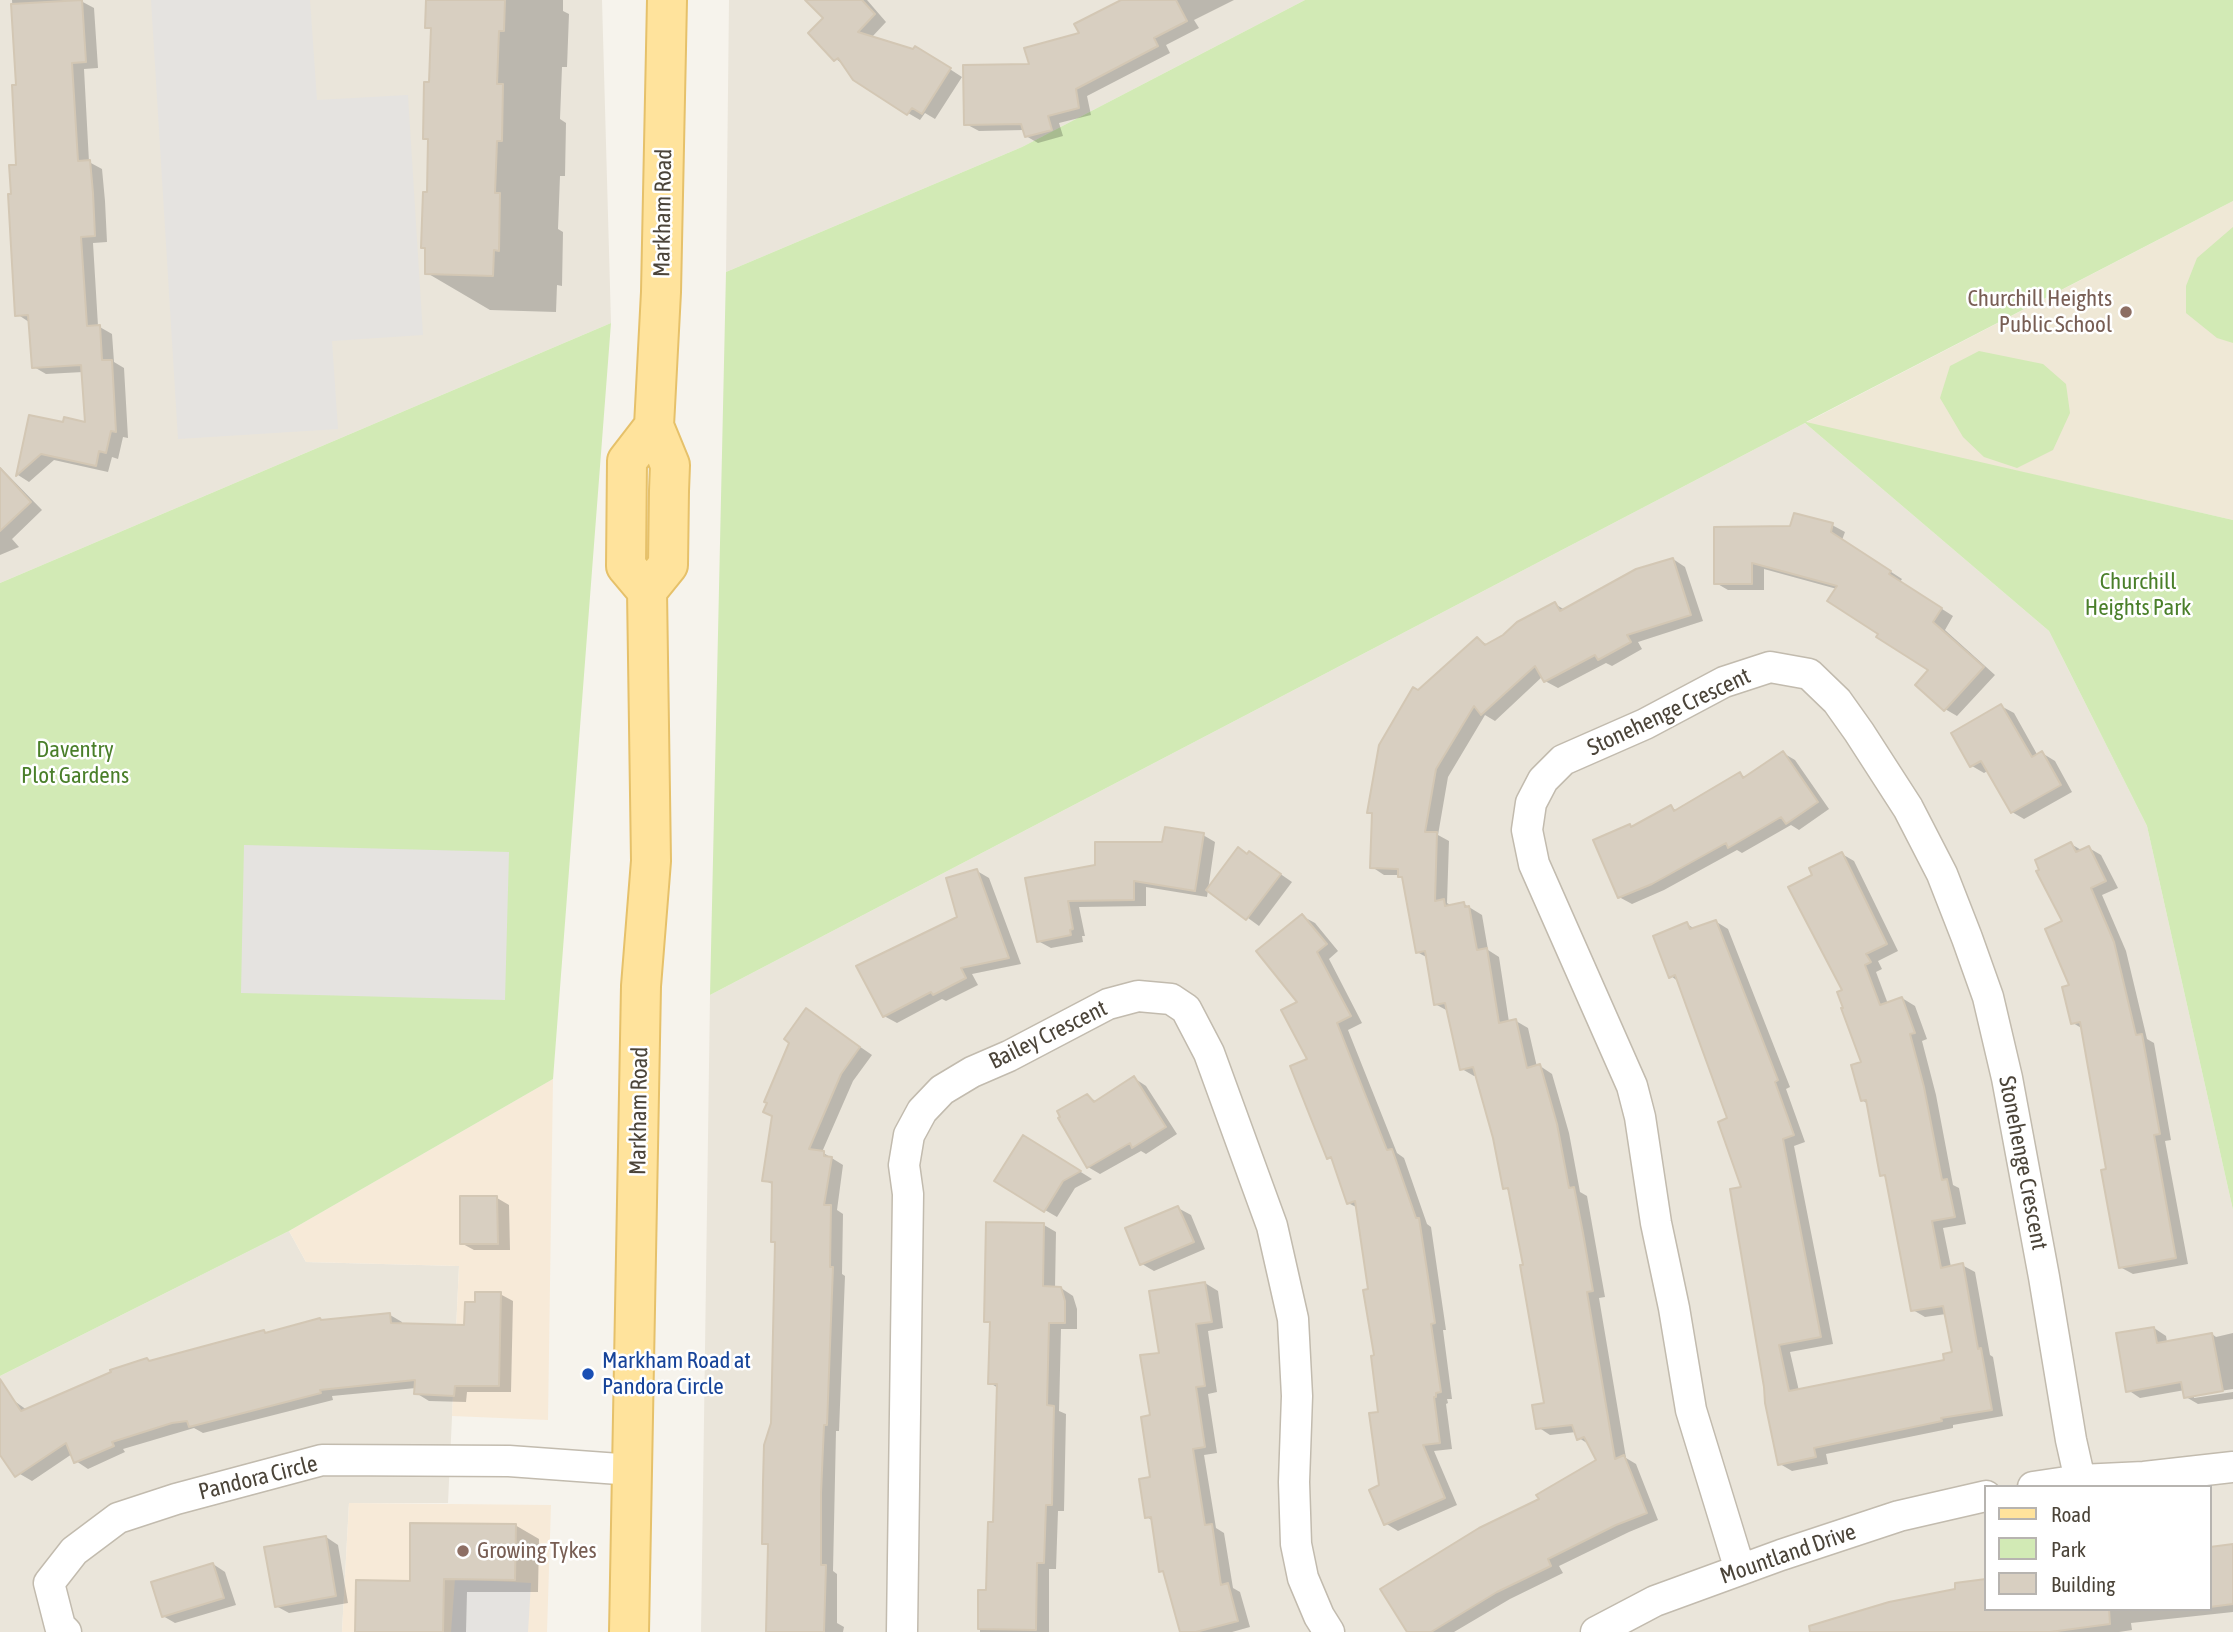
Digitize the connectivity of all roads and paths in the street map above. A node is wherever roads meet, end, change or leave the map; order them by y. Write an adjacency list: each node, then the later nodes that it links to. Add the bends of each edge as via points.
1 (667, 0): 3 (main road, Markham Road, via 662,292 654,426 627,461 626,566 647,591 651,862 641,986)
2 (2233, 1467): 4 (street)
3 (633, 1470): 8 (street, Pandora Circle, via 509,1461 321,1460 176,1499 118,1518 74,1551 49,1583 60,1626); 9 (main road, Markham Road)
4 (2080, 1480): 5 (street); 7 (street, Stonehenge Crescent, via 2007,1078 1988,997 1967,938 1942,874 1908,808 1837,701 1809,674 1770,667 1724,682 1563,760 1543,780 1531,803 1527,830 1534,864 1632,1086 1691,1410)
5 (2046, 1485)
6 (1984, 1496): 7 (street, Mountland Drive, via 1899,1516)
7 (1740, 1570): 12 (street, Mountland Drive, via 1655,1601)
8 (66, 1632)
9 (629, 1632)
10 (902, 1632): 11 (street, Bailey Crescent, via 908,1194 904,1165 909,1135 922,1111 942,1090 1108,1004 1138,996 1171,999 1186,1009 1209,1053 1272,1226 1293,1319 1296,1544 1303,1578)
11 (1329, 1632)
12 (1597, 1632)

